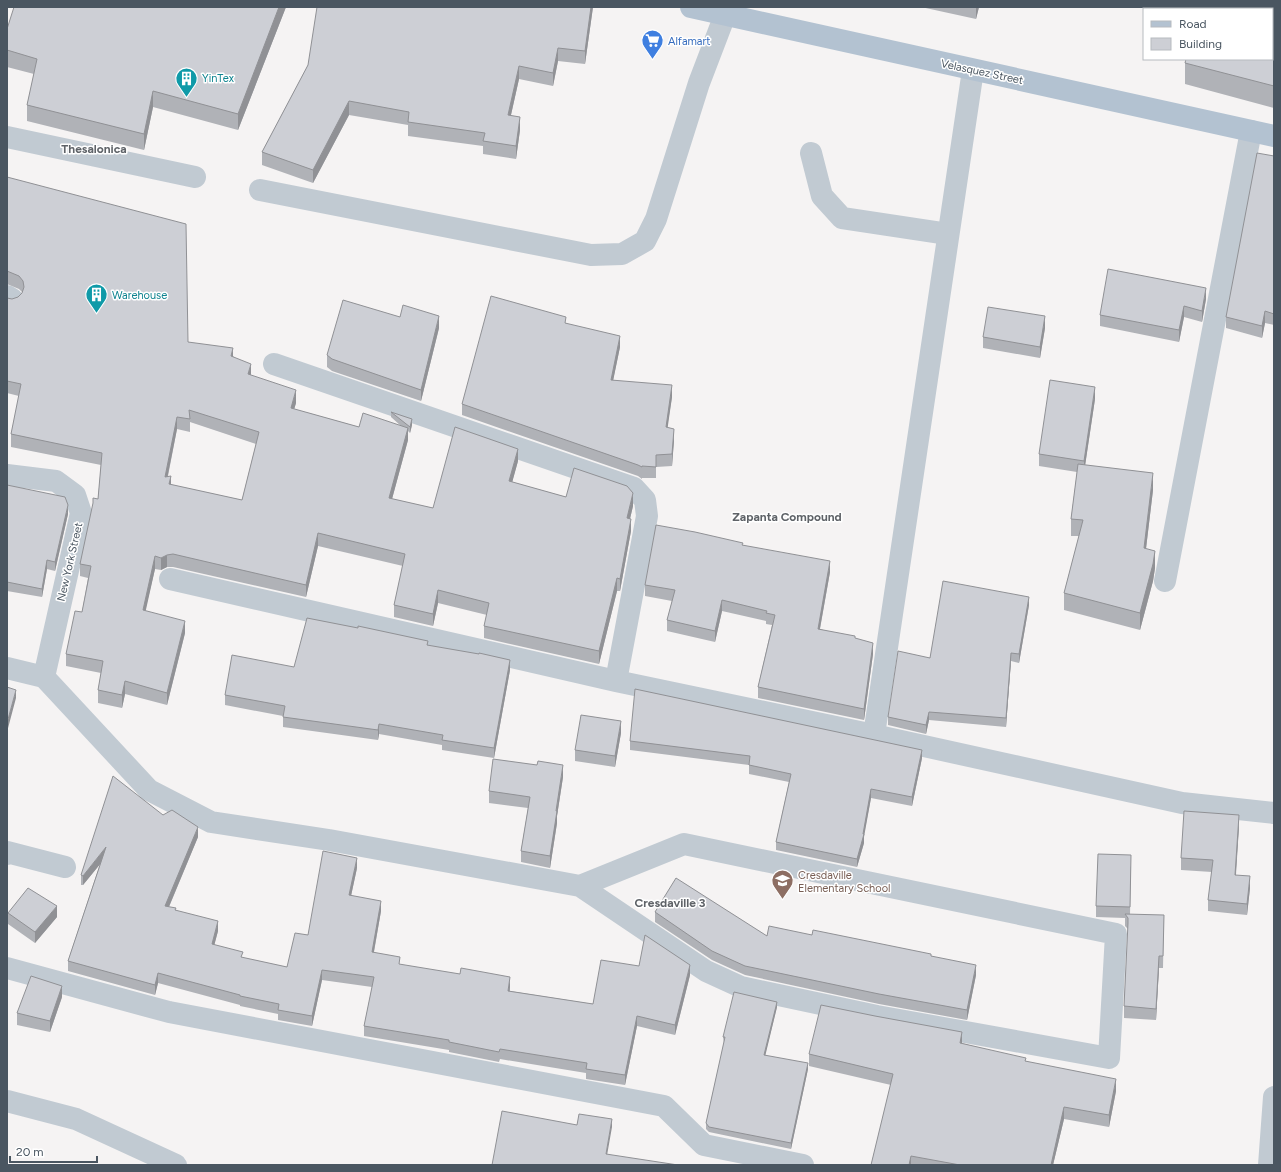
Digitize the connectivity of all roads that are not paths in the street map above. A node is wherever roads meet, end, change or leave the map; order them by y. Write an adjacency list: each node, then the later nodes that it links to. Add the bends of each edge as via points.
1 (691, 7): 2 (main road, Velasquez Street)
2 (725, 15): 3 (main road, Velasquez Street); 9 (street, via 656,219 645,241 622,254 591,255)
3 (973, 70): 4 (main road, Velasquez Street); 10 (street)
4 (1251, 131): 5 (main road, Velasquez Street); 14 (street)
5 (1274, 136)
6 (7, 137): 8 (street)
7 (811, 153): 10 (street, via 822,196 842,218)
8 (195, 177)
9 (260, 190)
10 (948, 234): 18 (street)
11 (274, 364): 17 (street, via 634,488 645,500 647,516)
12 (7, 475): 16 (street, New York Street, via 56,481 75,495 81,513)
13 (170, 579): 17 (street)
14 (1165, 581)
15 (7, 668): 16 (street)
16 (44, 677): 22 (street, via 149,790 211,822 329,840)
17 (616, 681): 18 (street)
18 (874, 735): 19 (street, via 1182,803)
19 (1268, 812)
20 (7, 852): 21 (street)
21 (64, 867)
22 (580, 886): 22 (street, via 706,971 741,987 877,1016 1109,1058 1116,934 684,844)
23 (7, 968): 27 (street, via 169,1012 664,1106 704,1145)
24 (1274, 1097): 28 (street)
25 (7, 1101): 26 (street, via 76,1120)
26 (176, 1165)
27 (803, 1165)
28 (1269, 1165)

